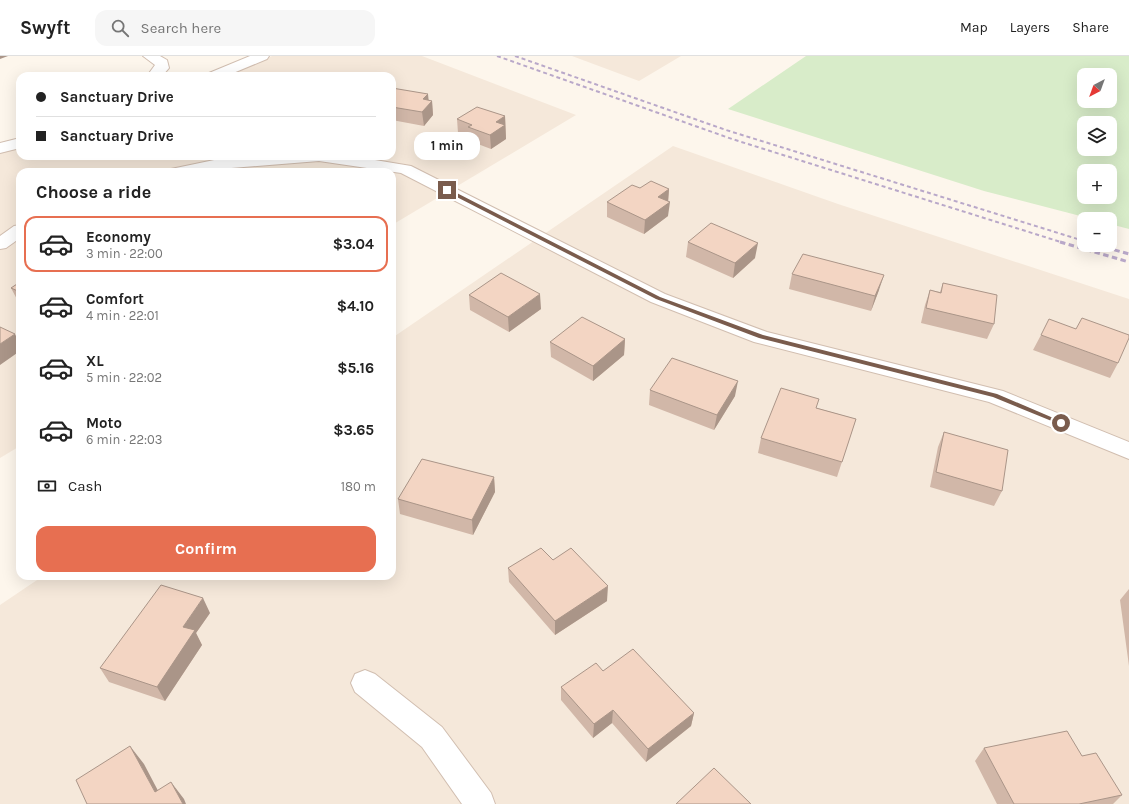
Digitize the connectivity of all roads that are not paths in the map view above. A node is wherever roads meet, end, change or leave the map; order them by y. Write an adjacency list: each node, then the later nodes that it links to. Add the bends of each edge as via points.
1 (150, 56): 3 (street, via 162,63 162,68)
2 (262, 56): 4 (street)
3 (158, 72)
4 (224, 72)
5 (16, 144): 6 (street)
6 (0, 148)
7 (269, 160): 9 (street)
8 (345, 160): 12 (street, via 405,169 658,298 761,337 994,396)
9 (198, 168)
10 (16, 233): 11 (street)
11 (0, 244)
12 (1129, 451)
13 (365, 683): 14 (street, via 432,737)
14 (480, 804)

